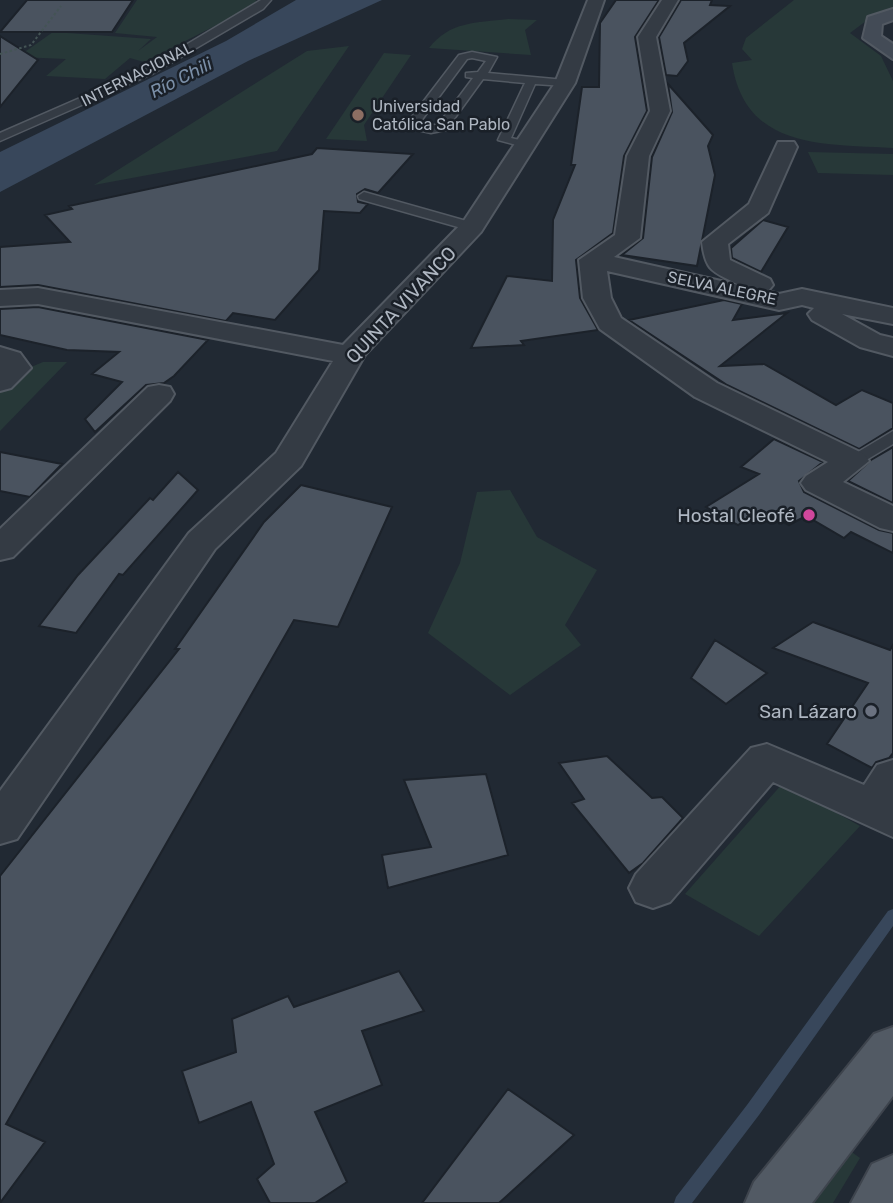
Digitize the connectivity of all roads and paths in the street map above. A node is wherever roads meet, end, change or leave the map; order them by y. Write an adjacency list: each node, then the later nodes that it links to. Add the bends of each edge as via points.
1 (266, 0): 12 (lane, INTERNACIONAL, via 148,72)
2 (596, 0): 11 (street, QUINTA VIVANCO)
3 (670, 0): 17 (street, via 648,37 660,111 638,156 627,238)
4 (61, 6): 7 (path, via 31,45)
5 (893, 15): 6 (street, via 874,21 871,29 872,38)
6 (893, 53)
7 (0, 54)
8 (451, 74): 9 (lane); 9 (lane, via 463,57 492,57); 9 (lane, via 410,127 442,128)
9 (482, 76): 10 (lane)
10 (531, 81): 11 (lane); 13 (lane, via 504,140)
11 (565, 83): 13 (street, QUINTA VIVANCO)
12 (0, 137)
13 (524, 145): 16 (street, QUINTA VIVANCO)
14 (786, 147): 19 (street, via 759,208 715,242 718,264)
15 (364, 196): 16 (lane)
16 (472, 227): 22 (street, QUINTA VIVANCO)
17 (592, 260): 19 (street, SELVA ALEGRE); 27 (street, via 597,298 610,323 706,390)
18 (0, 298): 22 (street, via 38,296)
19 (791, 300): 20 (street, SELVA ALEGRE); 21 (street, via 870,341)
20 (893, 316)
21 (893, 347)
22 (350, 355): 31 (street, QUINTA VIVANCO, via 289,459 202,541)
23 (0, 356): 24 (street, via 10,359 16,368)
24 (0, 382)
25 (159, 394): 29 (street)
26 (893, 436): 27 (lane)
27 (852, 461): 28 (street, via 818,483)
28 (893, 520)
29 (0, 549)
30 (886, 802): 32 (street, via 767,760)
31 (0, 826)
32 (653, 888)
33 (893, 1052): 35 (main road)
34 (893, 1185): 36 (main road)
35 (775, 1203)
36 (881, 1203)

